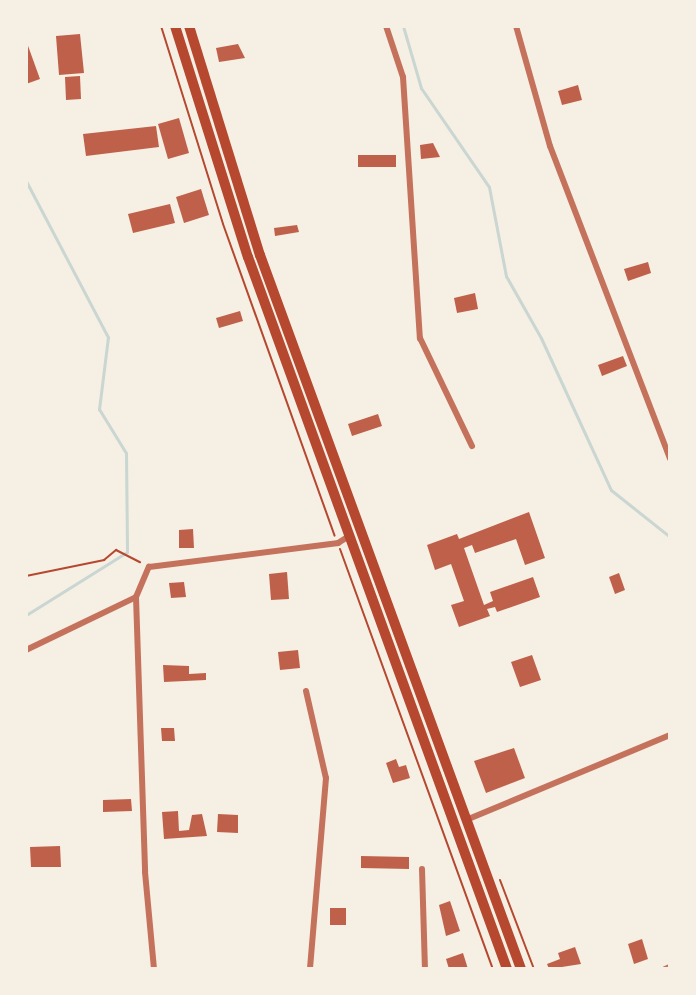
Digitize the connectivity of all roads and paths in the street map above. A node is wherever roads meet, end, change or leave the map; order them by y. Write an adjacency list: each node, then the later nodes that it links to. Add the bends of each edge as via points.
1 (161, 26): 10 (path, via 223,224)
2 (175, 26): 9 (main road, via 248,257)
3 (189, 26): 8 (main road, via 260,255)
4 (386, 26): 6 (street, via 403,77 420,338)
5 (516, 26): 7 (street, via 550,146)
6 (472, 446)
7 (670, 459)
8 (361, 533): 9 (street); 17 (main road)
9 (348, 536): 10 (street); 18 (main road)
10 (338, 543): 11 (street); 23 (path)
11 (149, 567): 12 (path, via 118,550 104,560); 13 (street)
12 (26, 576)
13 (136, 597): 14 (street); 20 (street, via 145,872)
14 (26, 650)
15 (306, 691): 21 (street, via 326,778)
16 (670, 735): 17 (street)
17 (467, 819): 18 (street); 25 (main road)
18 (455, 824): 24 (main road)
19 (422, 869): 22 (street)
20 (154, 969)
21 (310, 969)
22 (425, 969)
23 (493, 969)
24 (507, 969)
25 (521, 969)

